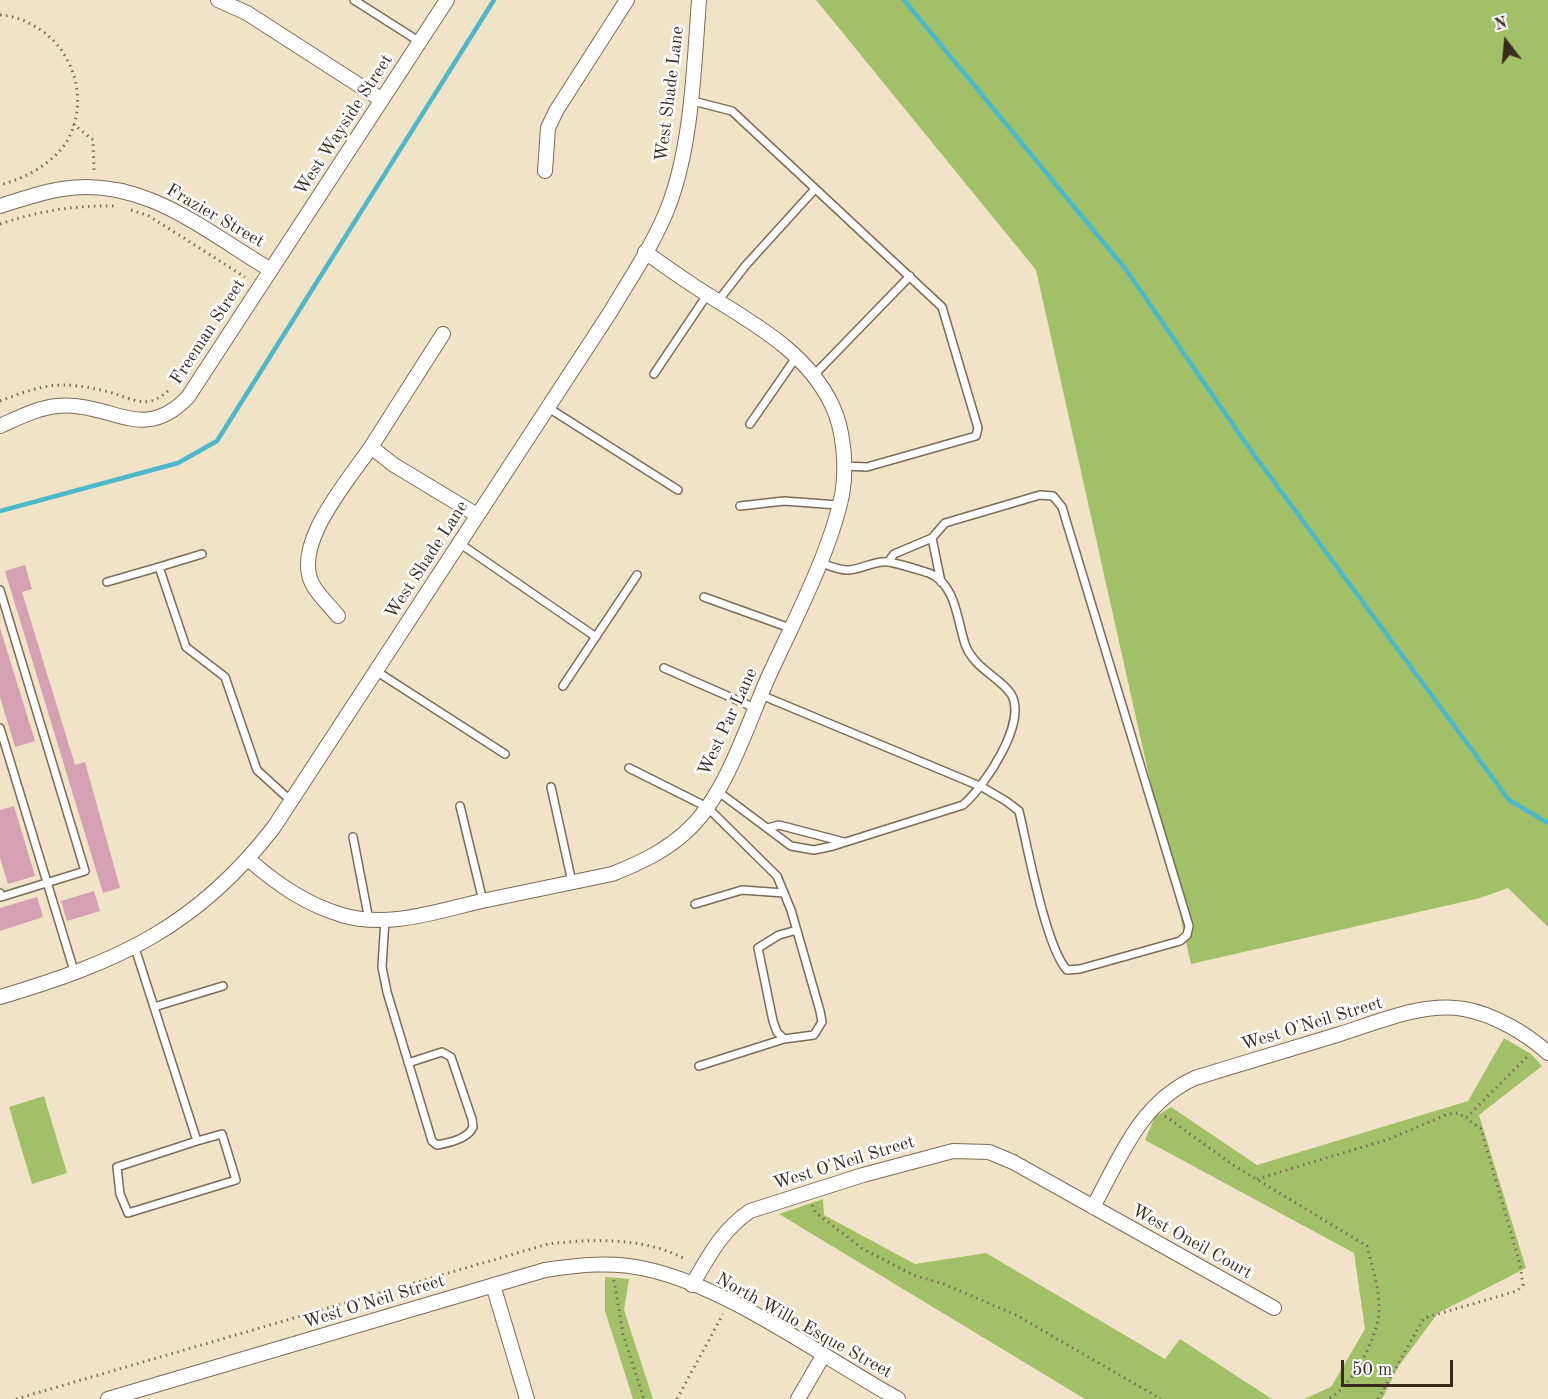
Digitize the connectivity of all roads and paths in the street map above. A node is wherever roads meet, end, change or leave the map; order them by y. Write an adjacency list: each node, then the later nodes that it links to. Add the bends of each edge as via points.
1 (218, 0): 8 (street, via 297,44)
2 (354, 0): 7 (lane)
3 (447, 0): 7 (street, West Wayside Street)
4 (627, 0): 12 (street, via 556,111 548,128)
5 (699, 0): 9 (street, West Shade Lane)
6 (0, 15): 10 (path, via 29,22 54,39 64,52 73,66 78,90)
7 (420, 42): 8 (street, West Wayside Street)
8 (382, 100): 20 (street, West Wayside Street)
9 (689, 100): 14 (lane, via 732,111); 19 (street, West Shade Lane, via 682,164 668,206)
10 (73, 124): 11 (path, via 93,140); 13 (path, via 66,142 51,160 25,177)
11 (94, 170)
12 (545, 171)
13 (0, 185)
14 (815, 189): 21 (lane); 23 (lane)
15 (0, 206): 20 (street, Frazier Street, via 63,189 117,188 174,210)
16 (117, 206): 18 (path, via 73,207)
17 (128, 209): 22 (path, via 149,216)
18 (0, 224)
19 (645, 252): 23 (street, West Par Lane); 28 (street, West Shade Lane)
20 (271, 270): 30 (street, Freeman Street, via 188,396 173,412 139,421 100,409 57,406)
21 (909, 276): 27 (lane); 32 (lane, via 942,307 978,428 976,436 867,466)
22 (245, 277)
23 (713, 298): 25 (street, West Par Lane); 26 (lane)
24 (443, 334): 31 (street)
25 (797, 356): 27 (street, West Par Lane); 29 (lane)
26 (654, 374)
27 (814, 375): 32 (street, West Par Lane, via 833,408 840,430)
28 (547, 407): 33 (lane); 36 (street, West Shade Lane)
29 (750, 424)
30 (0, 426)
31 (371, 447): 36 (street); 48 (street, via 316,528 307,552 313,586)
32 (843, 466): 34 (street, West Par Lane)
33 (678, 490)
34 (838, 505): 35 (lane, via 784,501); 40 (street, West Par Lane)
35 (740, 506)
36 (477, 515): 38 (street, West Shade Lane)
37 (933, 538): 41 (lane, via 894,554); 45 (lane); 59 (lane, via 945,523 1027,497 1053,496 1062,507 1189,926 1187,935 1180,941 1067,970 1052,941 1018,812)
38 (459, 543): 50 (lane); 52 (street, West Shade Lane)
39 (202, 554): 42 (lane)
40 (818, 562): 41 (lane, via 848,571); 49 (street, West Par Lane)
41 (888, 562): 45 (lane, via 930,574)
42 (159, 567): 44 (lane); 61 (lane, via 186,647 225,677 257,770)
43 (637, 575): 50 (lane)
44 (107, 582)
45 (941, 582): 59 (lane, via 955,603 966,645 974,659 1010,692 1016,706 1015,722)
46 (0, 590): 69 (lane, via 85,871)
47 (704, 597): 49 (lane)
48 (338, 616)
49 (790, 628): 54 (street, West Par Lane)
50 (596, 637): 53 (lane)
51 (664, 668): 54 (lane)
52 (376, 670): 56 (lane); 61 (street, West Shade Lane)
53 (563, 686)
54 (758, 701): 59 (lane); 60 (street, West Par Lane)
55 (0, 728): 69 (lane)
56 (505, 754)
57 (629, 768): 63 (lane)
58 (551, 787): 68 (lane)
59 (982, 787): 66 (lane, via 963,805)
60 (717, 790): 63 (street, West Par Lane); 64 (lane)
61 (291, 801): 67 (street, West Shade Lane)
62 (460, 806): 72 (lane)
63 (707, 807): 68 (street, West Par Lane, via 669,846 642,862 612,874); 71 (lane, via 777,876)
64 (768, 828): 66 (lane, via 778,825); 66 (lane, via 790,846 814,850)
65 (353, 837): 75 (lane)
66 (845, 843)
67 (248, 859): 75 (street, West Par Lane, via 305,901); 77 (street, West Shade Lane, via 201,904)
68 (572, 882): 72 (street, West Par Lane)
69 (47, 883): 70 (lane, via 1,897); 78 (lane)
70 (0, 893)
71 (784, 893): 73 (lane, via 742,890); 76 (lane)
72 (483, 901): 74 (street, West Par Lane)
73 (694, 904)
74 (385, 919): 75 (street, West Par Lane); 85 (lane, via 382,967)
75 (369, 920)
76 (796, 930): 82 (lane, via 758,948 773,1021); 82 (lane, via 822,1022 814,1035)
77 (135, 948): 78 (street, West Shade Lane); 81 (lane)
78 (75, 974): 80 (street, West Shade Lane)
79 (223, 986): 81 (lane)
80 (0, 997)
81 (154, 1007): 89 (lane)
82 (784, 1039): 86 (lane)
83 (1548, 1053): 92 (street, West O'Neil Street, via 1533,1039 1484,1014 1439,1008 1399,1016 1195,1078 1173,1088 1143,1118)
84 (1529, 1054): 88 (path)
85 (408, 1063): 85 (lane, via 432,1141 437,1145 467,1136 473,1127 472,1119 451,1057 442,1052)
86 (699, 1066)
87 (1162, 1114): 90 (path)
88 (1466, 1118): 90 (path, via 1458,1113 1448,1114 1389,1139); 109 (path, via 1481,1129 1523,1285 1517,1291 1424,1318)
89 (197, 1141): 89 (lane, via 117,1167 120,1194 128,1213 236,1180 222,1134)
90 (1257, 1179): 108 (path, via 1367,1246 1379,1314 1367,1351 1354,1373 1337,1395)
91 (811, 1202): 107 (path, via 815,1212 863,1249 913,1275 1016,1315)
92 (1093, 1207): 96 (street, West O'Neil Street, via 988,1152 953,1151 750,1211 716,1243); 97 (street, West Oneil Court)
93 (683, 1257): 100 (path, via 646,1246 594,1239 548,1244)
94 (614, 1280): 103 (path, via 622,1334)
95 (493, 1285): 96 (street, West O'Neil Street, via 579,1265 644,1268); 101 (street, West O'Neil Street); 102 (street)
96 (692, 1285): 99 (street, North Willo Esque Street, via 744,1309)
97 (1274, 1308)
98 (723, 1314): 104 (path)
99 (823, 1356): 105 (street); 106 (street, North Willo Esque Street)
100 (16, 1399)
101 (108, 1399)
102 (527, 1399)
103 (644, 1399)
104 (677, 1399)
105 (798, 1399)
106 (898, 1399)
107 (1161, 1399)
108 (1328, 1399)
109 (1378, 1399)

